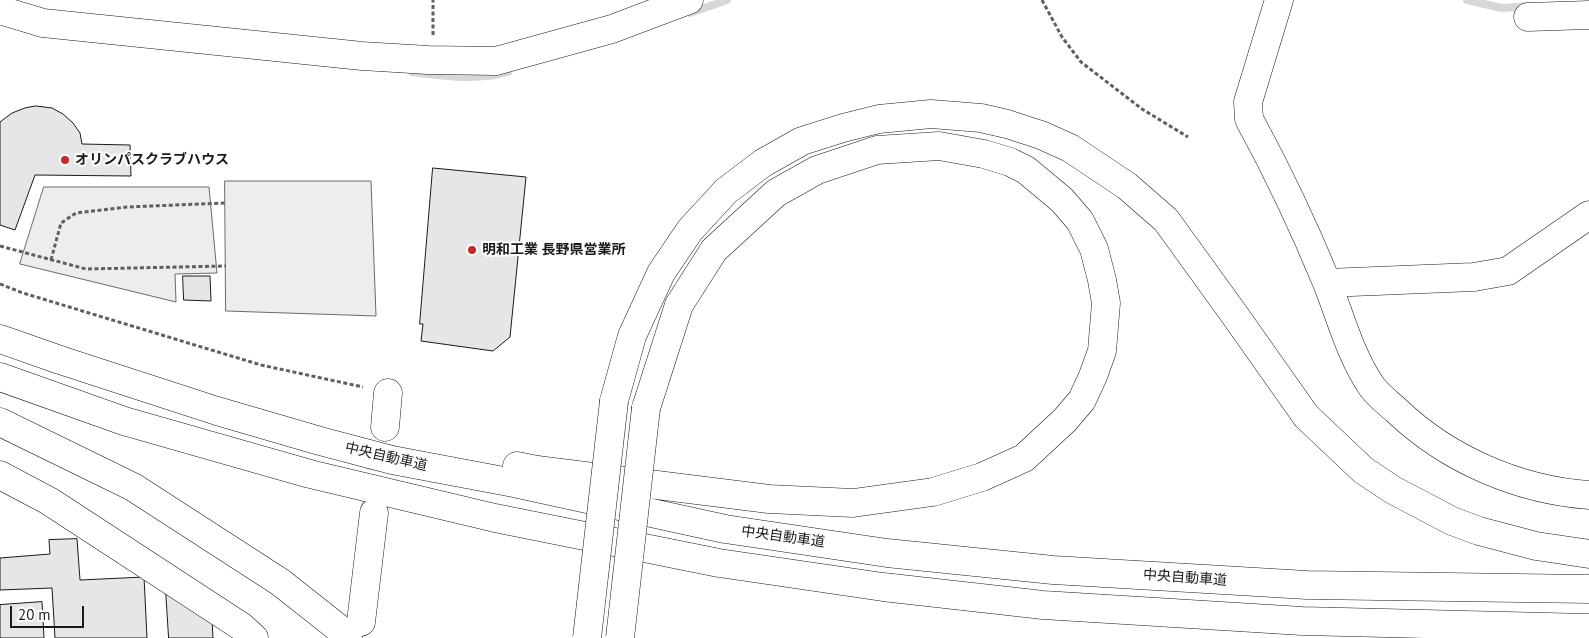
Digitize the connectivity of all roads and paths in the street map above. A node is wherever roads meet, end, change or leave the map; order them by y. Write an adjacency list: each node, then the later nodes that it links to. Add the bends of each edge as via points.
1 (433, 0): 8 (path)
2 (689, 0): 8 (main road, via 612,29 496,61)
3 (1042, 0): 9 (path, via 1062,37 1081,62 1142,109)
4 (1279, 0): 15 (main road, via 1248,102 1249,119 1300,220)
5 (0, 10): 8 (main road, via 43,23 362,56)
6 (1589, 15): 7 (main road)
7 (1528, 17)
8 (433, 60)
9 (1188, 137)
10 (225, 203): 13 (path, via 127,207 76,213 61,223)
11 (1589, 215): 15 (main road, via 1508,271 1474,277)
12 (0, 246): 13 (path)
13 (51, 260): 14 (path, via 86,269)
14 (226, 266)
15 (1327, 283): 24 (main road, via 1352,350 1372,388 1413,426 1455,455 1509,479)
16 (0, 284): 19 (path, via 260,365)
17 (0, 339): 22 (main road, 中央自動車道, via 208,408)
18 (0, 377): 28 (main road, via 124,421 310,474 495,518 719,563 1043,605 1302,621)
19 (388, 393): 21 (main road)
20 (0, 422): 29 (main road, via 133,487 280,582 337,627)
21 (385, 427)
22 (320, 441): 27 (main road, 中央自動車道, via 392,460 726,529 887,553 1053,570 1307,586); 32 (main road, bridge, via 414,446 537,470 770,499 853,503 933,492 982,477 1024,458 1065,420 1082,400 1102,351 1106,303 1094,249 1080,221 1062,200 1026,170 992,156 939,146 877,150 818,170 776,193 714,250 678,306 646,408)
23 (0, 475): 30 (main road, via 57,507 242,627)
24 (1589, 495)
25 (374, 513): 29 (main road)
26 (1589, 554): 31 (main road, bridge, via 1536,546 1479,531 1394,490 1363,470 1306,416 1166,220 1127,186 1070,148 1041,135 980,118 931,114 879,119 843,128 802,141 763,162 726,191 690,230 660,273 632,336 614,401)
27 (1589, 589)
28 (1589, 628)
29 (355, 630)
30 (254, 638)
31 (587, 638)
32 (620, 638)

